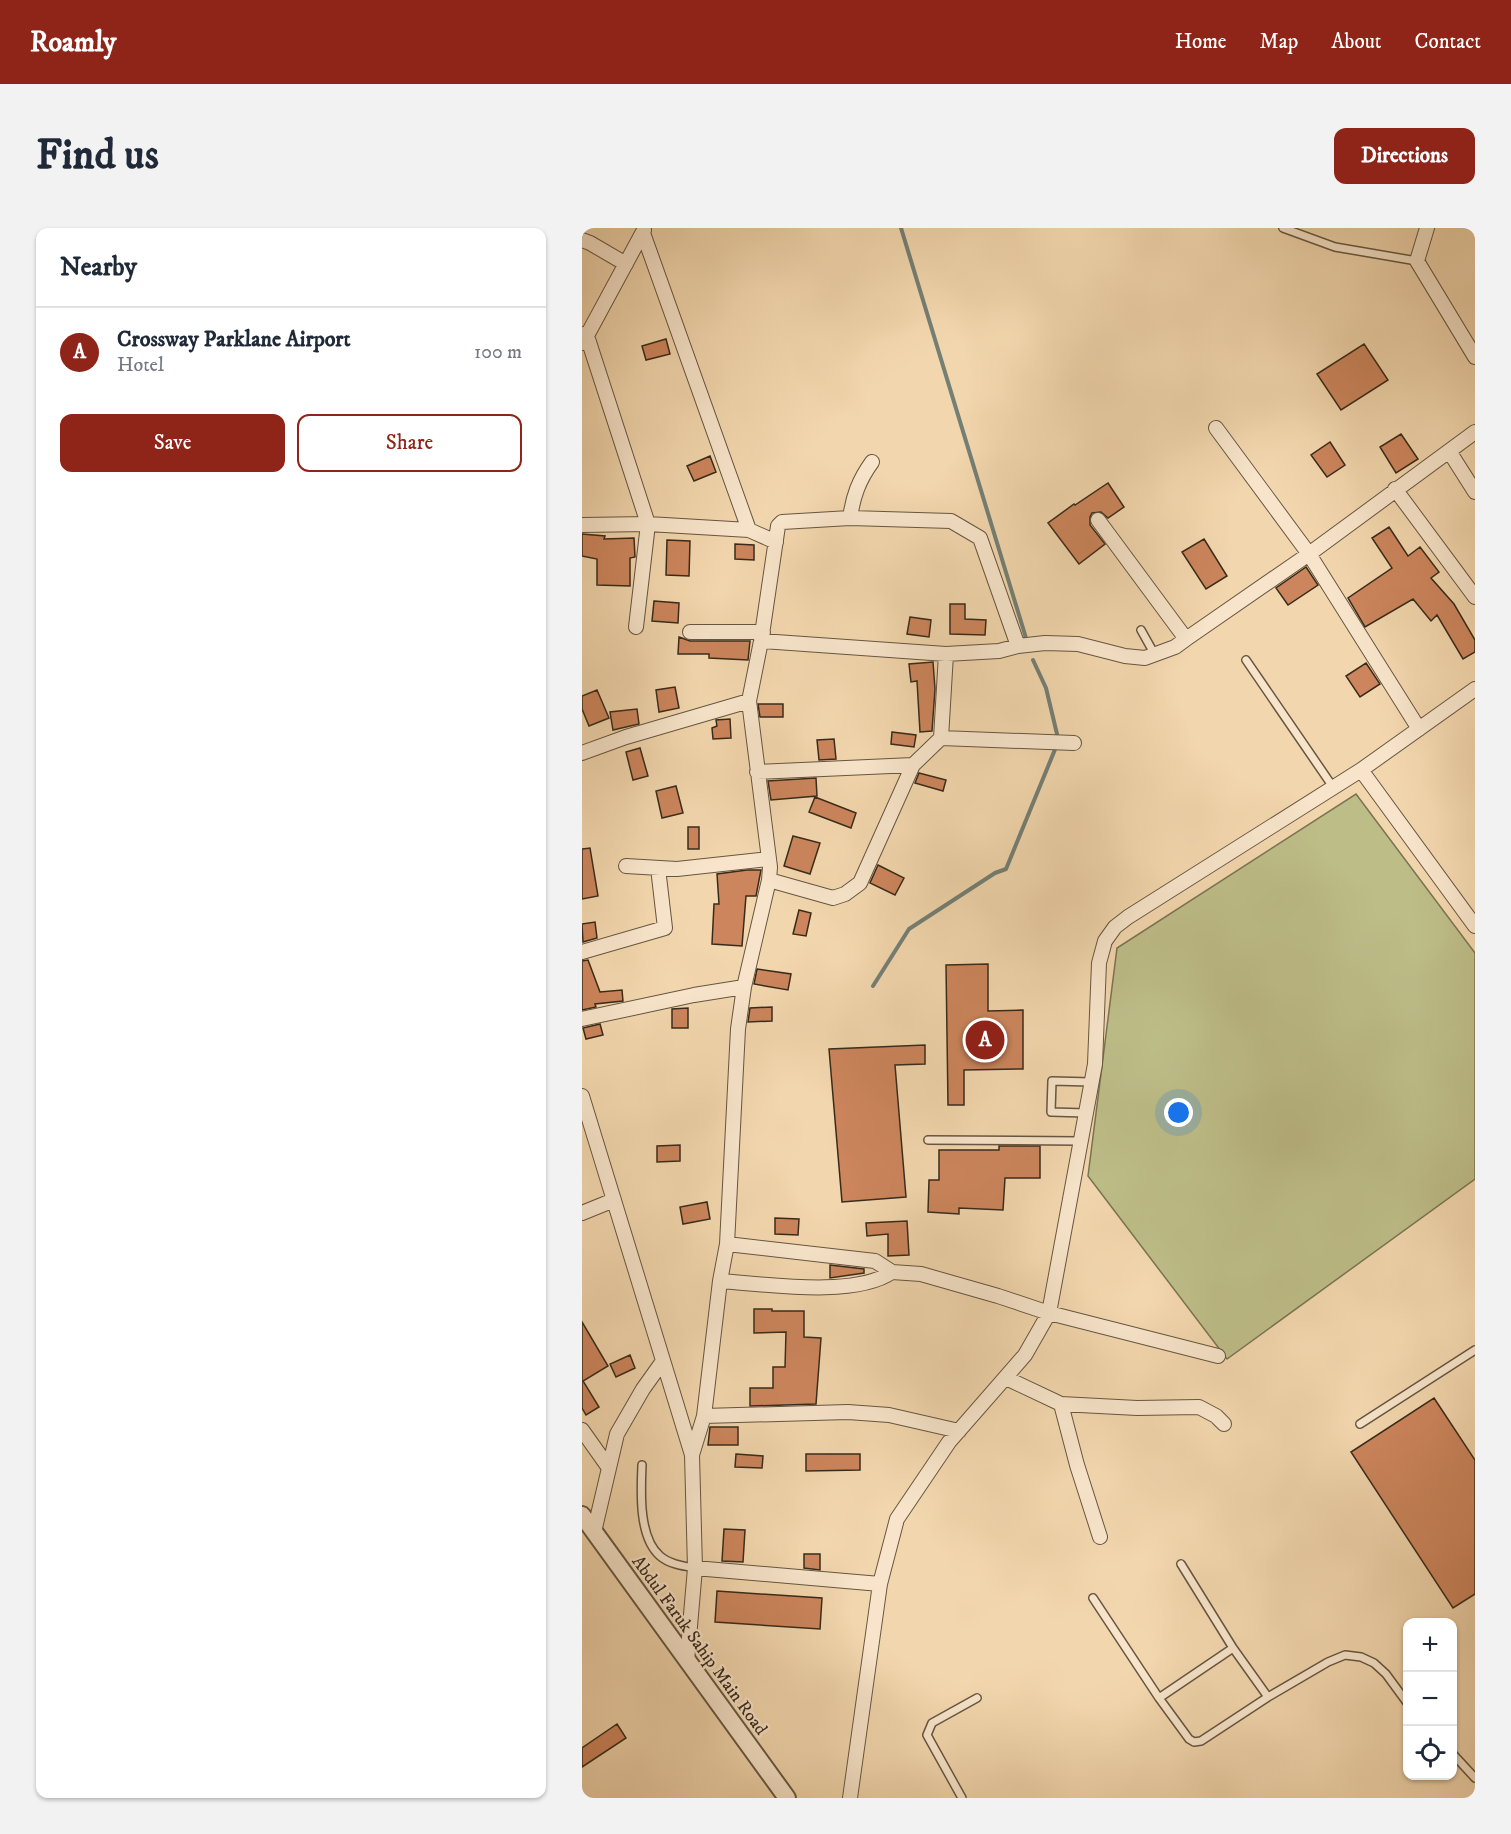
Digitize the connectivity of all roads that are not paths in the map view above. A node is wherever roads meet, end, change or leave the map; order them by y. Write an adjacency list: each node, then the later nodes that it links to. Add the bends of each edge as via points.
1 (1283, 228): 5 (lane, via 1335,247)
2 (1427, 228): 5 (street)
3 (644, 231): 6 (street); 19 (street)
4 (582, 240): 6 (street)
5 (1417, 261): 8 (street)
6 (626, 264): 7 (street)
7 (584, 338): 17 (street)
8 (1475, 357)
9 (1216, 428): 21 (street)
10 (1475, 432): 11 (street)
11 (1449, 451): 13 (street); 14 (street)
12 (872, 462): 15 (street, via 859,480)
13 (1395, 489): 21 (street); 22 (street)
14 (1475, 492)
15 (850, 518): 20 (street, via 782,522); 28 (street, via 951,521 980,538)
16 (1098, 520): 27 (street)
17 (648, 524): 18 (street); 19 (street); 23 (street)
18 (582, 525)
19 (749, 530): 20 (street)
20 (776, 542): 26 (street)
21 (1309, 554): 27 (street); 34 (street)
22 (1475, 597)
23 (636, 627)
24 (1141, 630): 30 (lane)
25 (690, 632): 26 (street)
26 (762, 637): 29 (street); 33 (street)
27 (1186, 639): 30 (street)
28 (1018, 646): 29 (street); 30 (street, via 1078,644 1125,656)
29 (946, 654): 35 (street)
30 (1155, 655)
31 (1246, 660): 41 (lane)
32 (1475, 689): 34 (street)
33 (749, 701): 37 (street); 40 (street)
34 (1419, 729): 39 (street)
35 (941, 738): 36 (street); 38 (street)
36 (1074, 743)
37 (582, 753)
38 (913, 765): 40 (street); 45 (street, via 860,883 833,898)
39 (1361, 770): 41 (street); 46 (street)
40 (757, 772): 42 (street)
41 (1333, 787): 50 (street, via 1115,927 1105,940 1099,963)
42 (769, 859): 44 (street); 45 (street)
43 (627, 866): 44 (street)
44 (658, 868): 47 (street, via 665,928)
45 (769, 880): 48 (street)
46 (1475, 926)
47 (582, 952)
48 (744, 987): 49 (street); 57 (street, via 738,1029)
49 (582, 1019)
50 (1092, 1082): 52 (street); 52 (lane, via 1052,1082 1051,1112)
51 (582, 1096): 55 (street)
52 (1086, 1113): 54 (street)
53 (928, 1140): 54 (lane)
54 (1081, 1141): 60 (street)
55 (614, 1200): 56 (street); 63 (street)
56 (582, 1213)
57 (728, 1244): 58 (street, via 874,1261); 59 (street)
58 (891, 1272): 59 (street, via 882,1279 838,1288); 60 (street, via 921,1274)
59 (720, 1281): 66 (street)
60 (1049, 1313): 62 (street); 64 (street, via 1025,1355)
61 (1475, 1350): 68 (lane)
62 (1218, 1356)
63 (663, 1361): 71 (street); 73 (street, via 617,1434)
64 (1006, 1378): 65 (street); 70 (street)
65 (1061, 1404): 67 (street, via 1199,1407); 76 (street)
66 (704, 1416): 70 (street, via 848,1412 889,1415); 71 (street)
67 (1224, 1424)
68 (1360, 1424)
69 (582, 1430): 73 (street)
70 (959, 1431): 79 (street, via 897,1519)
71 (692, 1455): 78 (street)
72 (642, 1465): 78 (lane, via 643,1517 649,1539 659,1555 675,1564)
73 (609, 1468): 75 (street)
74 (582, 1515): 75 (street, Abdul Faruk Sahip Main Road)
75 (594, 1532): 82 (street, Abdul Faruk Sahip Main Road)
76 (1100, 1537)
77 (1181, 1564): 81 (lane)
78 (695, 1568): 79 (street); 82 (street)
79 (880, 1584): 90 (street)
80 (1093, 1598): 85 (lane)
81 (1233, 1648): 83 (lane); 85 (lane)
82 (687, 1661): 89 (street, Abdul Faruk Sahip Main Road)
83 (1268, 1697): 85 (lane, via 1194,1742); 86 (lane, via 1345,1655 1374,1663)
84 (977, 1698): 91 (lane, via 932,1723 927,1735)
85 (1159, 1698)
86 (1403, 1698)
87 (1457, 1758): 88 (lane)
88 (1475, 1778)
89 (787, 1798)
90 (850, 1798)
91 (962, 1798)

